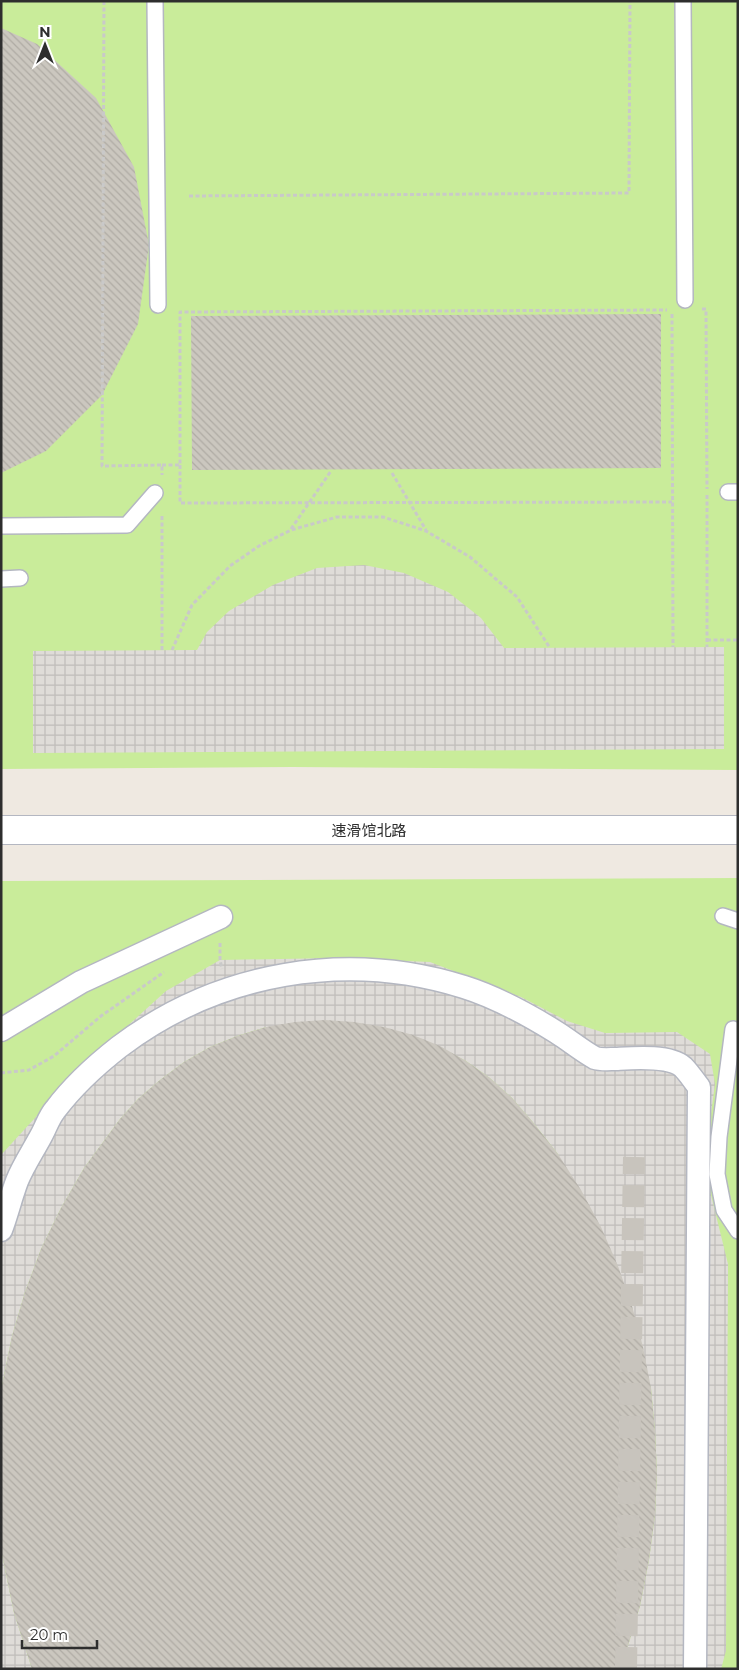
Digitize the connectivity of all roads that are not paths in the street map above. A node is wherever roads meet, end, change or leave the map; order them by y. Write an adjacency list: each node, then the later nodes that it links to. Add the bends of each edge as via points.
1 (155, 1): 4 (lane)
2 (682, 1): 3 (lane)
3 (685, 300)
4 (158, 305)
5 (155, 493): 6 (lane, via 128,526)
6 (1, 526)
7 (1, 578): 8 (lane)
8 (20, 578)
9 (1, 830): 10 (street, 速滑馆北路)
10 (738, 830)
11 (723, 916): 13 (lane)
12 (221, 917): 15 (street, via 81,982)
13 (738, 921)
14 (733, 1029): 17 (lane, via 717,1174 724,1210)
15 (1, 1030)
16 (1, 1230): 18 (street, via 18,1179 54,1111 78,1084 104,1059 162,1018 227,988 262,979 332,969 368,970 434,979 488,996 526,1014 597,1059 657,1058 681,1066 699,1087)
17 (738, 1231)
18 (695, 1669)

